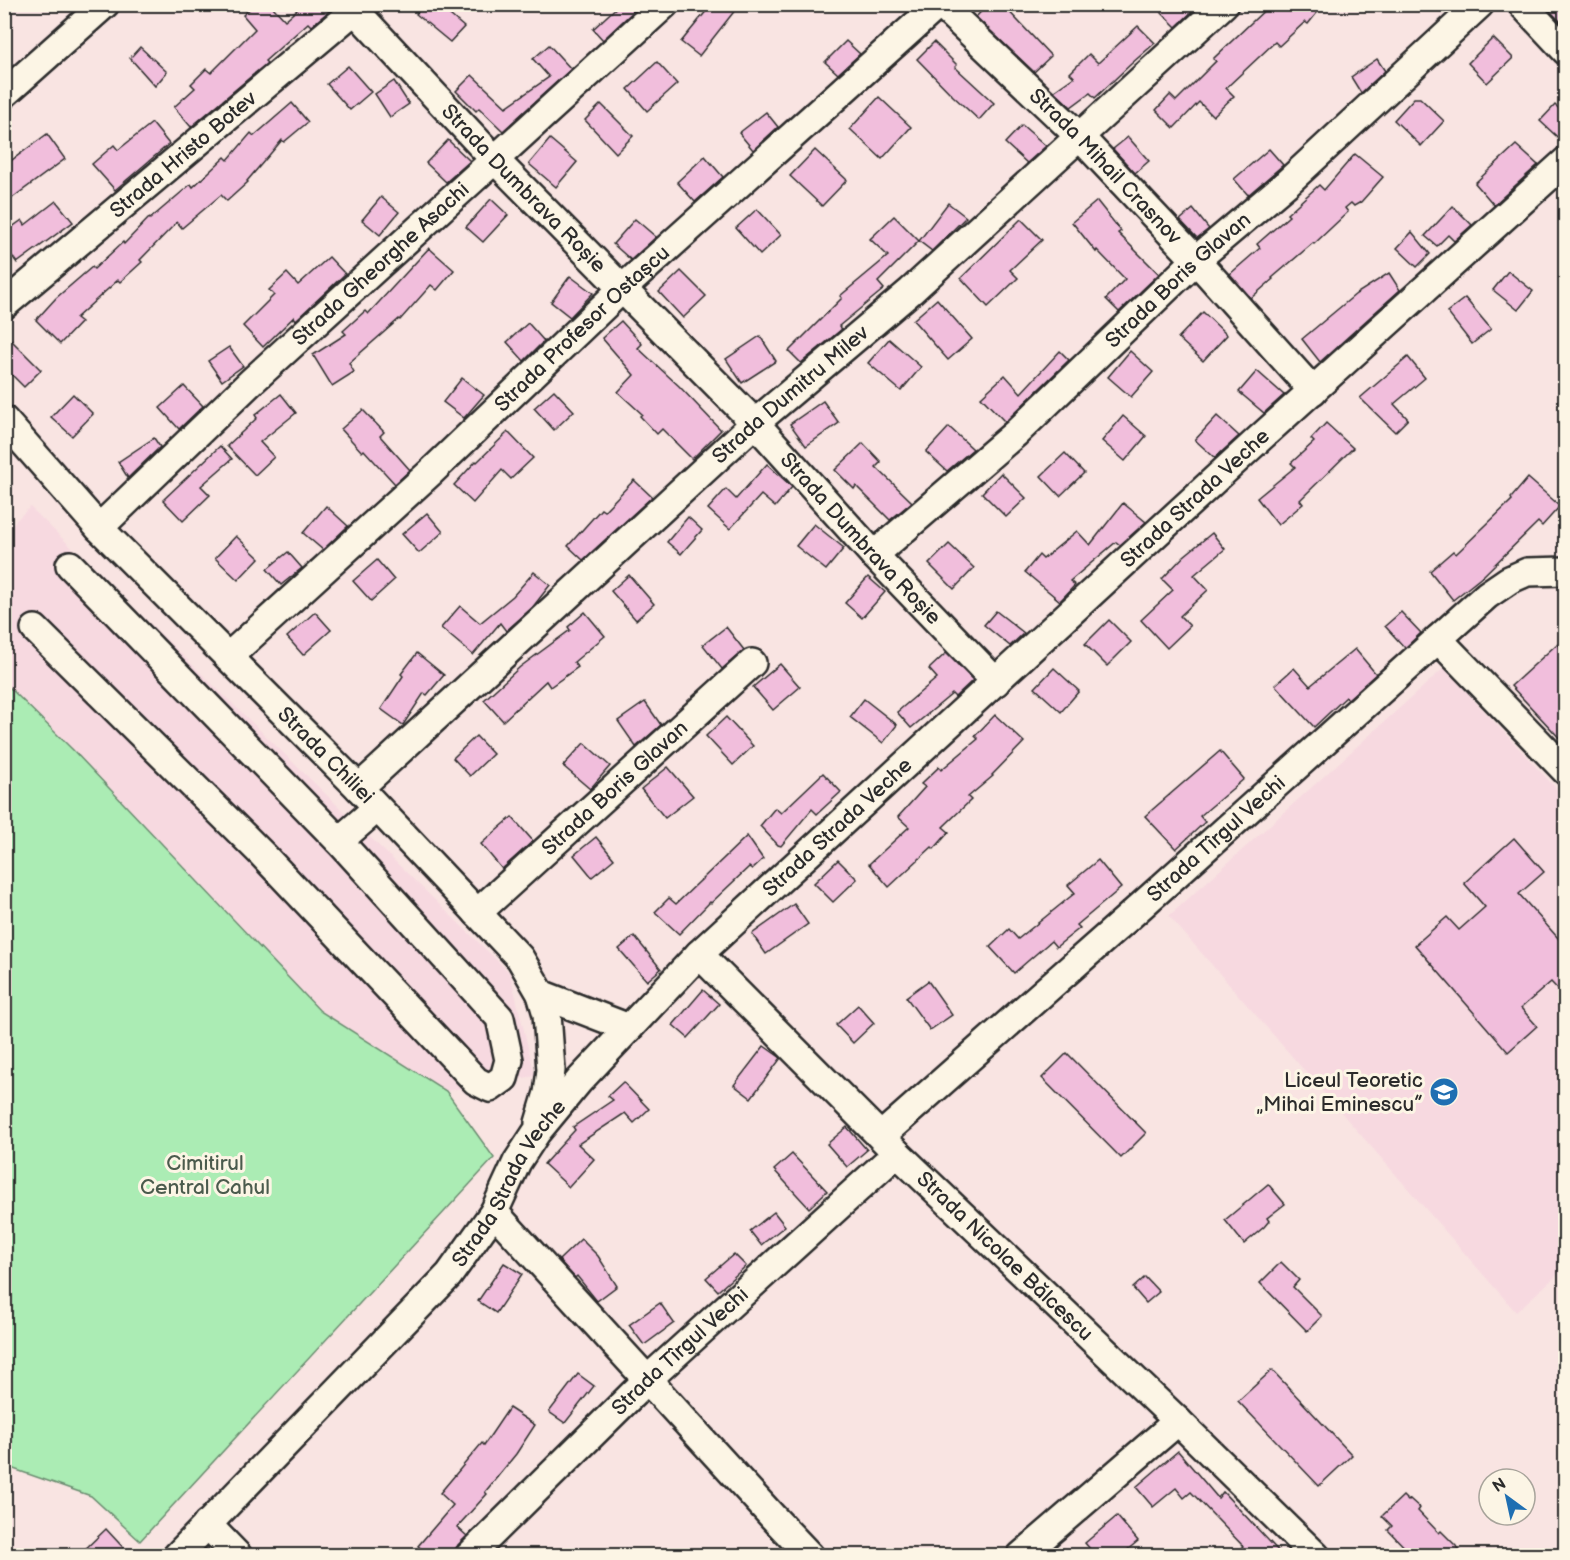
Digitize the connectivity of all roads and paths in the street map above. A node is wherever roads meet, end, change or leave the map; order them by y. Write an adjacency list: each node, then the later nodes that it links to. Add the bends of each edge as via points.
1 (105, 4): 9 (street)
2 (665, 4): 11 (street, Strada Gheorghe Asachi)
3 (940, 4): 10 (street, Strada Mihail Crasnov); 14 (street, Strada Profesor Ostașcu)
4 (1224, 4): 10 (street, Strada Dumitru Milev)
5 (1480, 4): 13 (street, Strada Boris Glavan, via 1287,183)
6 (1522, 4): 8 (street)
7 (356, 7): 11 (street, Strada Dumbrava Roșie); 15 (street, Strada Hristo Botev)
8 (1566, 51)
9 (4, 94)
10 (1079, 136): 13 (street, Strada Mihail Crasnov); 18 (street, Strada Dumitru Milev, via 911,291)
11 (495, 160): 14 (street, Strada Dumbrava Roșie); 19 (street, Strada Gheorghe Asachi, via 251,382)
12 (1566, 161): 16 (street, Strada Strada Veche)
13 (1196, 260): 16 (street, Strada Mihail Crasnov); 20 (street, Strada Boris Glavan, via 1016,434)
14 (623, 288): 18 (street, Strada Dumbrava Roșie); 25 (street, Strada Profesor Ostașcu, via 431,472)
15 (4, 305)
16 (1313, 391): 27 (street, Strada Strada Veche)
17 (4, 420): 19 (street, Strada Chiliei)
18 (755, 423): 20 (street, Strada Dumbrava Roșie); 29 (street, Strada Dumitru Milev)
19 (99, 528): 25 (street, Strada Chiliei)
20 (874, 555): 27 (street, Strada Dumbrava Roșie)
21 (70, 565): 31 (street)
22 (1566, 572): 24 (street, Strada Tîrgul Vechi, via 1527,572 1509,580)
23 (35, 629): 31 (street, via 262,854 476,1081 490,1088 504,1078 510,1060 500,1018)
24 (1438, 639): 28 (street); 37 (street, Strada Tîrgul Vechi)
25 (228, 657): 29 (street, Strada Chiliei)
26 (752, 663): 32 (street, Strada Boris Glavan)
27 (996, 682): 33 (street, Strada Strada Veche)
28 (1566, 771)
29 (359, 788): 30 (street, Strada Chiliei)
30 (377, 808): 31 (street); 32 (street, Strada Chiliei)
31 (339, 841)
32 (477, 913): 34 (street, Strada Chiliei, via 520,958)
33 (699, 954): 35 (street, Strada Strada Veche); 37 (street, Strada Nicolae Bălcescu)
34 (541, 994): 35 (street); 36 (street, Strada Chiliei, via 547,1014 550,1070 548,1093)
35 (629, 1028): 36 (street, Strada Strada Veche)
36 (536, 1133): 38 (street, Strada Strada Veche, via 517,1162)
37 (889, 1145): 39 (street, Strada Tîrgul Vechi); 40 (street, Strada Nicolae Bălcescu)
38 (495, 1212): 39 (street); 41 (street, Strada Strada Veche, via 448,1275)
39 (647, 1380): 44 (street, Strada Tîrgul Vechi); 45 (street)
40 (1178, 1420): 46 (street); 47 (street, Strada Nicolae Bălcescu)
41 (207, 1524): 42 (street, Strada Strada Veche); 43 (street)
42 (177, 1556)
43 (238, 1556)
44 (469, 1556)
45 (810, 1556)
46 (1021, 1556)
47 (1316, 1556)

